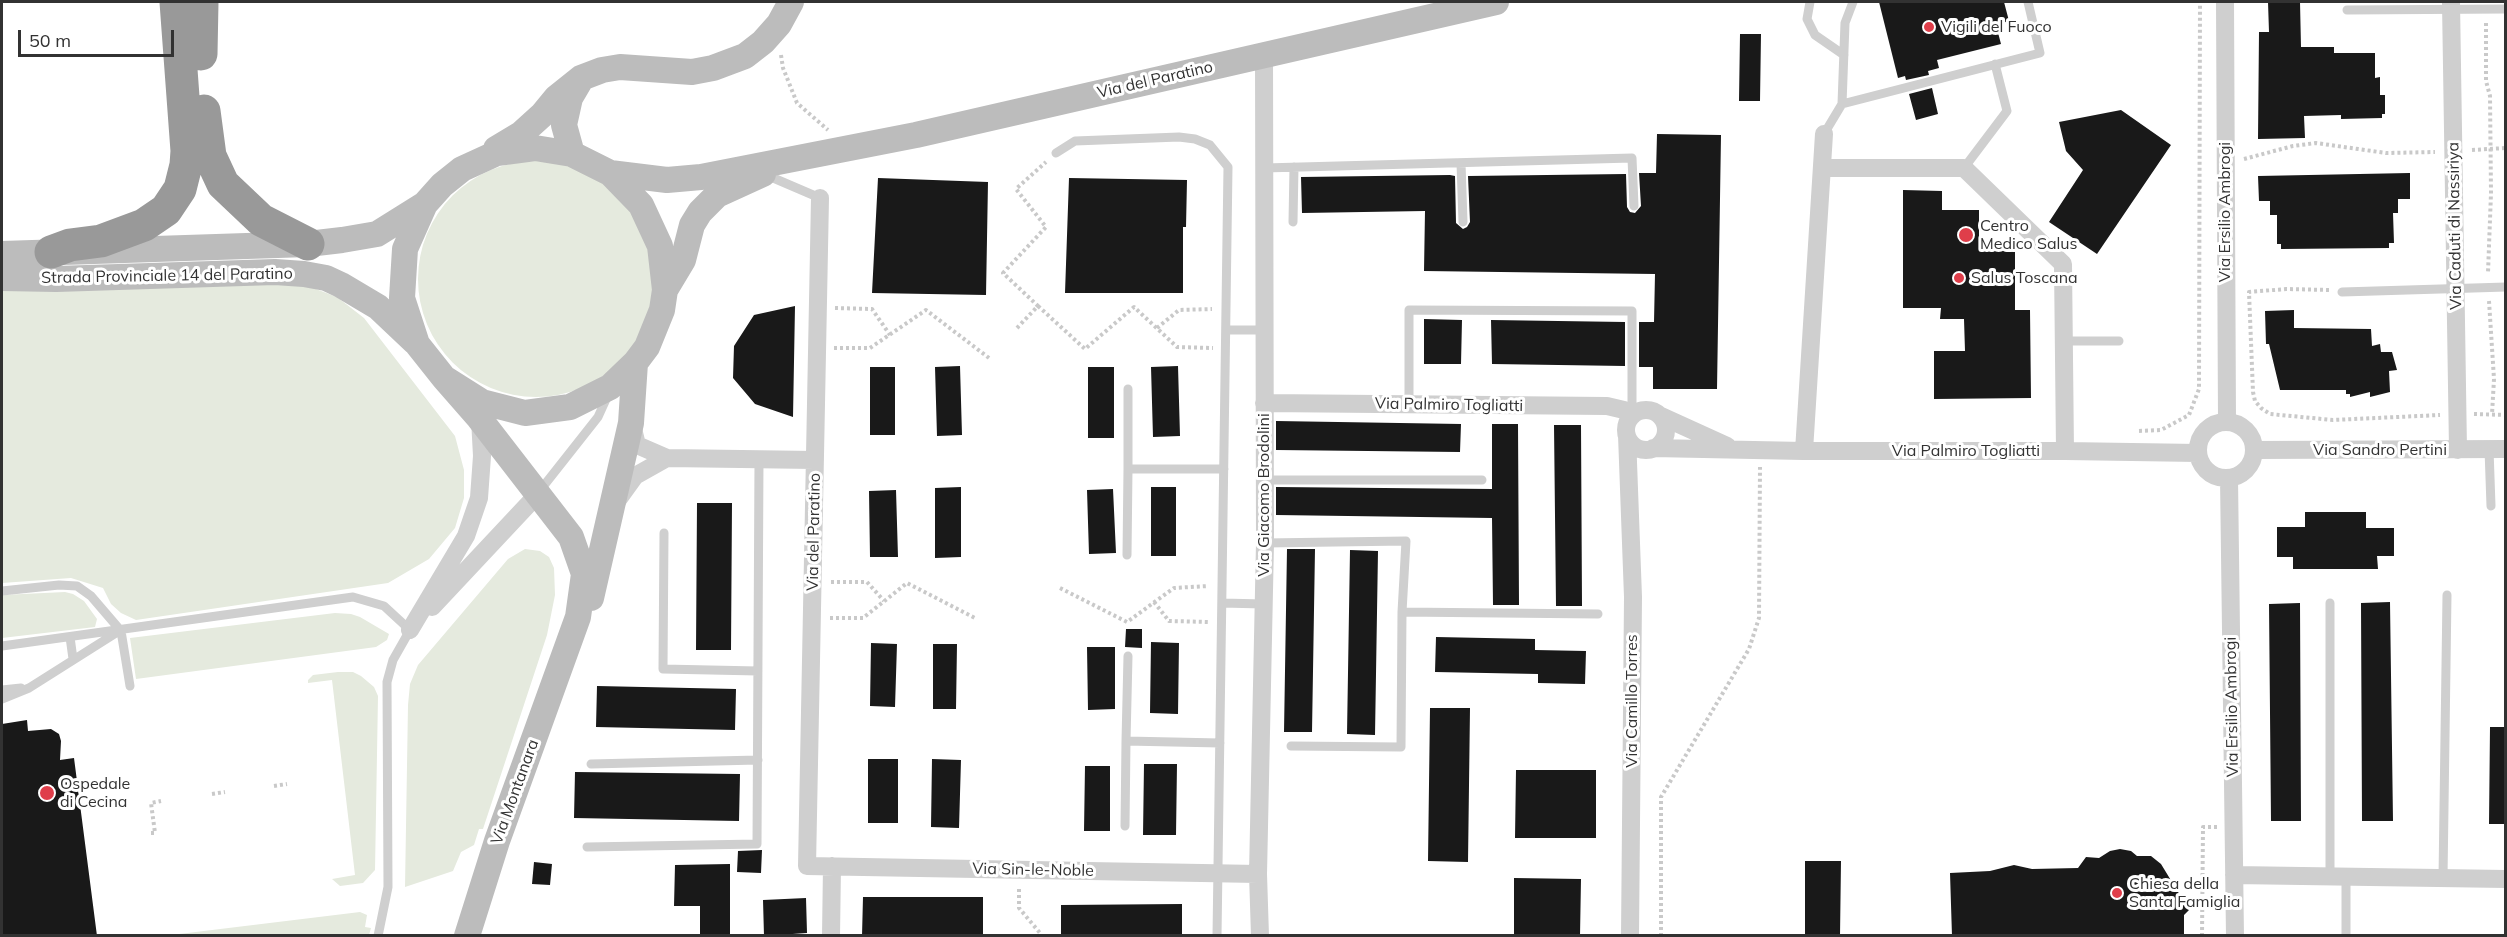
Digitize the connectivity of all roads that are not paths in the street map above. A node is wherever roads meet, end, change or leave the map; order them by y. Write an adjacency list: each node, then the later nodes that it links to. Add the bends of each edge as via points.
1 (176, 2): 35 (highway, via 187,151 180,189 166,210 144,225 108,239)
2 (202, 2): 34 (highway, via 205,133 213,166 224,184 253,213)
3 (791, 2): 15 (main road, via 763,42 745,56 713,68 692,72 620,68)
4 (1496, 2): 12 (main road, Via del Paratino)
5 (1810, 2): 13 (lane, via 1807,18 1815,35)
6 (1853, 2): 13 (lane, via 1845,23)
7 (2028, 2): 14 (lane, via 2040,53)
8 (2225, 2): 56 (street, Via Ersilio Ambrogi)
9 (2451, 5): 10 (lane); 11 (lane); 39 (street, Via Caduti di Nassiriya)
10 (2505, 9)
11 (2347, 10)
12 (1264, 55): 20 (main road, Via del Paratino); 23 (street, Via Giacomo Brodolini)
13 (1844, 55): 16 (lane)
14 (1995, 64): 16 (lane); 25 (lane, via 2007,111)
15 (581, 78): 19 (main road, via 570,98 564,125); 26 (main road, via 521,134)
16 (1842, 104): 17 (lane)
17 (1824, 135): 24 (street)
18 (1056, 153): 42 (lane, via 1075,141 1179,137 1210,146 1228,168)
19 (572, 154): 26 (main road, via 534,148 497,153); 27 (main road)
20 (813, 154): 27 (main road, via 701,177 667,180); 28 (main road)
21 (1461, 163): 22 (lane); 31 (lane, via 1632,158); 33 (lane)
22 (1294, 167): 23 (lane); 32 (lane)
23 (1264, 168): 43 (street, Via Giacomo Brodolini)
24 (1822, 168): 25 (street); 64 (street)
25 (1964, 168): 44 (street, via 2063,264)
26 (462, 169): 30 (main road)
27 (610, 173): 40 (main road, via 646,215 660,246)
28 (764, 174): 29 (lane); 40 (main road, via 717,195 700,212 692,225 683,260)
29 (820, 198): 69 (street, Via del Paratino)
30 (425, 204): 34 (main road, Strada Provinciale 14 del Paratino, via 377,234); 46 (main road, via 405,249 402,297)
31 (1634, 206)
32 (1293, 222)
33 (1462, 222)
34 (308, 244): 35 (main road, Strada Provinciale 14 del Paratino)
35 (51, 252): 36 (main road, Strada Provinciale 14 del Paratino)
36 (2, 254)
37 (2, 278): 46 (main road, Strada Provinciale 14 del Paratino, via 304,274 341,285 378,308)
38 (2505, 287): 39 (lane)
39 (2457, 288): 41 (lane); 63 (street, Via Caduti di Nassiriya)
40 (664, 290): 47 (main road, via 656,329)
41 (2342, 292)
42 (1227, 330): 43 (lane); 72 (lane)
43 (1264, 330): 51 (street, Via Giacomo Brodolini)
44 (2063, 341): 45 (lane); 65 (street)
45 (2119, 341)
46 (417, 344): 48 (main road)
47 (635, 363): 49 (main road); 57 (main road)
48 (444, 378): 49 (main road, via 482,402 525,412 570,407); 55 (main road)
49 (610, 387): 76 (lane, via 598,417)
50 (1128, 389): 71 (lane)
51 (1264, 403): 52 (street, Via Palmiro Togliatti); 74 (street, Via Giacomo Brodolini)
52 (1409, 404): 53 (street, Via Palmiro Togliatti, via 1608,406); 53 (lane, via 1409,310 1632,311)
53 (1632, 416): 54 (street, via 1649,410); 58 (street)
54 (1660, 416): 59 (street, via 1665,434 1659,445); 60 (street, Via Palmiro Togliatti)
55 (479, 418): 76 (main road); 89 (street, via 479,498 466,536)
56 (2227, 422): 62 (street, via 2243,428); 66 (street, via 2202,435)
57 (631, 423): 67 (street, via 637,446); 78 (main road)
58 (1627, 435): 59 (street, via 1635,446); 70 (street, Via Camillo Torres)
59 (1649, 449): 60 (street, Via Palmiro Togliatti); 70 (street)
60 (1735, 449): 64 (street, Via Palmiro Togliatti)
61 (2497, 449): 63 (street, Via Sandro Pertini); 77 (lane)
62 (2254, 450): 63 (street, Via Sandro Pertini); 73 (street, via 2249,465)
63 (2458, 450)
64 (1804, 451): 65 (street, Via Palmiro Togliatti)
65 (2065, 451): 66 (street, Via Palmiro Togliatti)
66 (2198, 453): 73 (street, via 2205,469)
67 (667, 458): 68 (street); 78 (street, via 635,476)
68 (759, 459): 69 (street); 96 (lane)
69 (815, 460): 108 (street, Via del Paratino)
70 (1629, 467): 121 (street, Via Camillo Torres, via 1633,597)
71 (1128, 469): 72 (lane); 81 (lane)
72 (1224, 469): 84 (lane)
73 (2229, 478): 112 (street, Via Ersilio Ambrogi)
74 (1265, 480): 75 (lane); 80 (street, Via Giacomo Brodolini)
75 (1482, 480)
76 (537, 495): 89 (street); 93 (main road, via 570,537 584,574 578,617)
77 (2491, 506)
78 (612, 508): 93 (main road, via 591,596 579,632)
79 (664, 533): 96 (lane, via 663,669)
80 (1265, 543): 86 (street, Via Giacomo Brodolini); 87 (lane, via 1406,541)
81 (1127, 555)
82 (2, 591): 90 (lane, via 77,586 91,596)
83 (2447, 595): 114 (lane)
84 (1222, 603): 86 (lane); 102 (lane)
85 (2330, 603): 113 (lane)
86 (1264, 604): 111 (street, Via Giacomo Brodolini)
87 (1402, 612): 88 (lane); 103 (lane, via 1401,747)
88 (1598, 614)
89 (410, 630): 90 (lane, via 384,606 353,597); 116 (lane, via 393,660 387,682 388,887)
90 (121, 631): 91 (lane); 95 (lane); 97 (lane)
91 (70, 638): 92 (lane); 95 (lane)
92 (2, 646)
93 (567, 649): 117 (main road, Via Montanara)
94 (1128, 656): 101 (lane)
95 (73, 659): 98 (lane)
96 (758, 671): 104 (lane)
97 (130, 686)
98 (29, 688): 99 (lane); 100 (lane)
99 (2, 690)
100 (2, 699)
101 (1126, 741): 102 (lane); 106 (lane)
102 (1220, 743): 110 (lane)
103 (1291, 746)
104 (758, 760): 105 (lane); 107 (lane, via 758,844)
105 (591, 764)
106 (1125, 826)
107 (587, 847)
108 (807, 866): 109 (street, Via Sin-le-Noble)
109 (832, 866): 110 (street, Via Sin-le-Noble); 118 (street)
110 (1218, 873): 111 (street, Via Sin-le-Noble); 119 (lane)
111 (1258, 873): 120 (street, Via Giacomo Brodolini)
112 (2234, 874): 113 (street); 122 (street, Via Ersilio Ambrogi)
113 (2338, 876): 114 (street); 123 (lane)
114 (2443, 878): 115 (street)
115 (2505, 879)
116 (378, 936)
117 (467, 936)
118 (831, 936)
119 (1217, 936)
120 (1260, 936)
121 (1630, 936)
122 (2235, 936)
123 (2346, 936)

